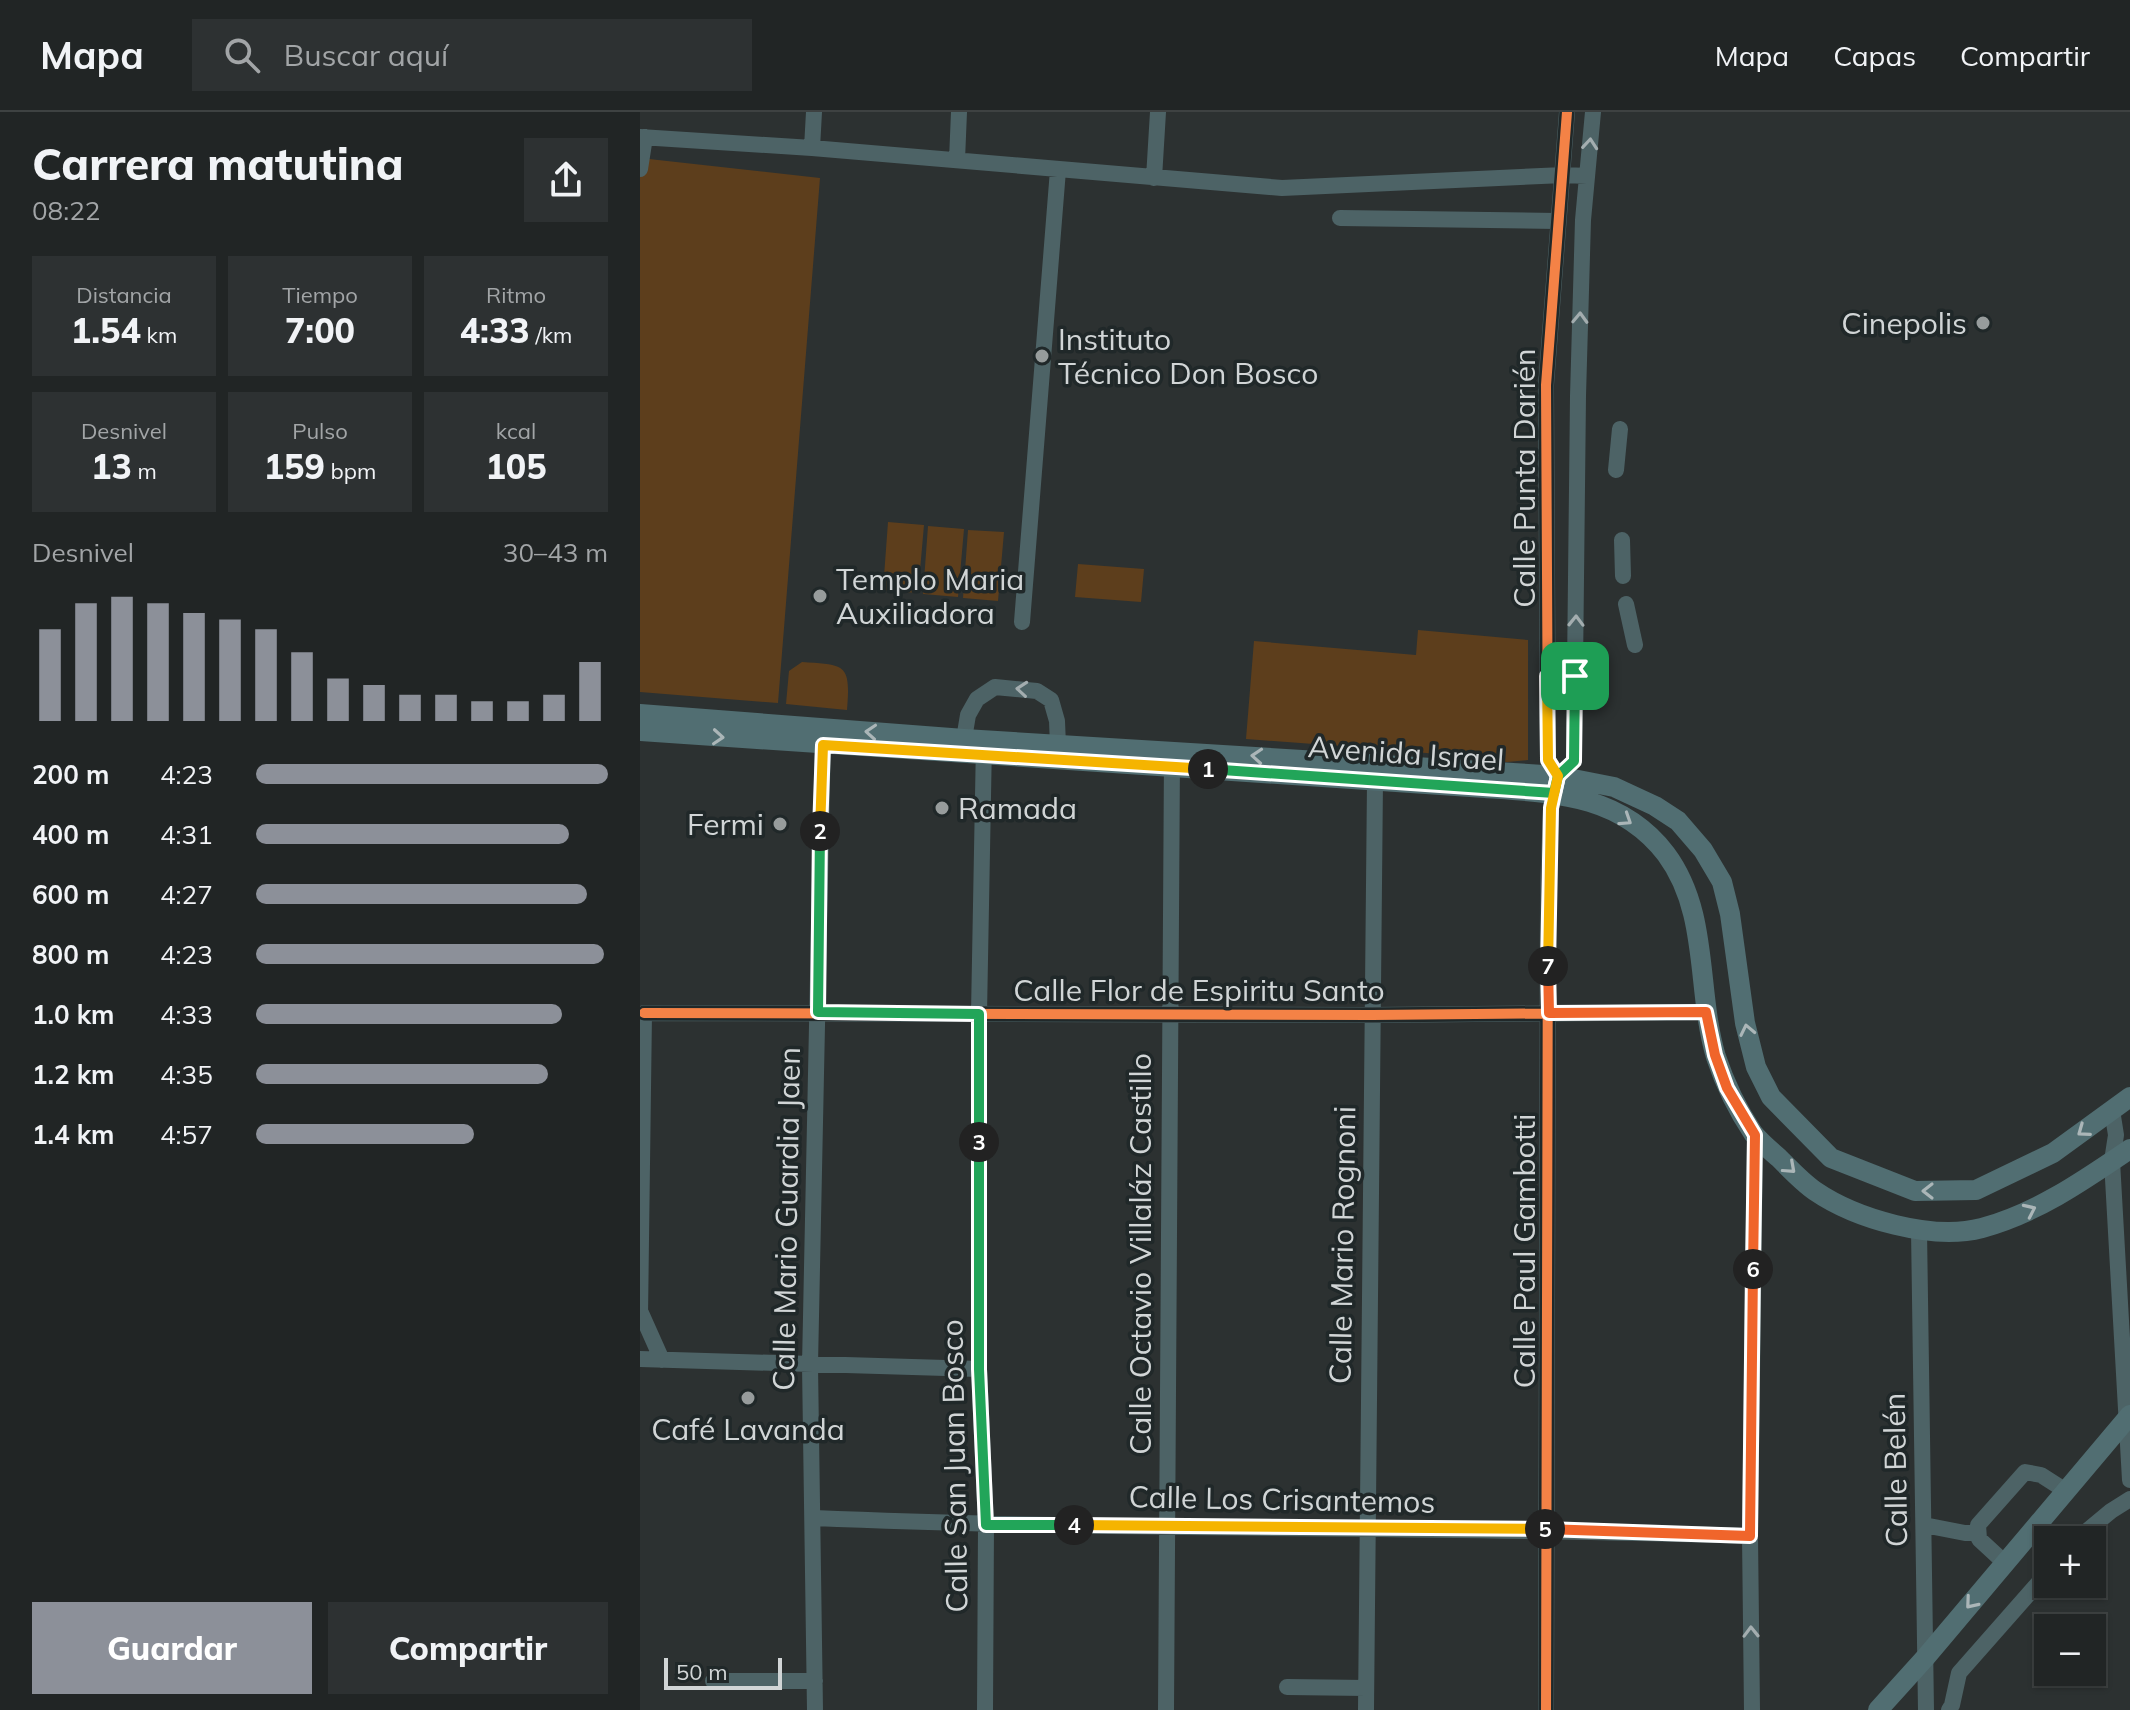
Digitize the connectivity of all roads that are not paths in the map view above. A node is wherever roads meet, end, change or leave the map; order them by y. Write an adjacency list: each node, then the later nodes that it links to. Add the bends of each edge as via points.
1 (814, 112): 7 (street)
2 (959, 112): 8 (street)
3 (1158, 112): 13 (street)
4 (1567, 112): 11 (street, Calle Punta Darién)
5 (1593, 112): 12 (street, one-way to 5)
6 (642, 137): 7 (street); 9 (street)
7 (812, 148): 8 (street)
8 (957, 160): 10 (street)
9 (640, 169)
10 (1058, 170): 13 (street); 21 (street)
11 (1564, 175): 12 (street); 13 (street, via 1282,188); 15 (street, Calle Punta Darién)
12 (1587, 176): 24 (street, one-way to 12, via 1578,380)
13 (1154, 178)
14 (1340, 218): 15 (street)
15 (1557, 221): 23 (street, Calle Punta Darién, via 1546,385)
16 (1620, 429): 17 (street)
17 (1616, 470)
18 (1622, 540): 19 (street)
19 (1623, 576)
20 (1626, 604): 22 (street)
21 (1022, 622)
22 (1635, 645)
23 (1547, 676): 24 (street); 32 (street, Calle Punta Darién, via 1548,760)
24 (1575, 676): 32 (street, via 1574,761)
25 (640, 714): 27 (main road, Avenida Israel)
26 (640, 731): 27 (main road, Avenida Israel, one-way to 27)
27 (823, 737): 28 (main road, Avenida Israel); 33 (street, Calle Mario Guardia Jaen)
28 (977, 745): 29 (main road, Avenida Israel); 29 (street, Calle San Juan Bosco, one-way to 28, via 1051,700 1037,691 995,687 977,699 968,715); 30 (main road, Avenida Israel); 37 (street, Calle San Juan Bosco)
29 (1058, 745): 30 (main road, Avenida Israel)
30 (1172, 759): 31 (main road, Avenida Israel); 32 (main road, Avenida Israel, one-way to 30); 35 (street, Calle Octavio Villaláz Castillo)
31 (1375, 781): 32 (main road, Avenida Israel); 38 (street, Calle Mario Rognoni)
32 (1556, 785): 34 (main road, Avenida Israel, one-way to 34, via 1623,816 1665,854 1686,887 1696,924); 36 (street, Calle Paul Gambotti, via 1548,892); 40 (main road, Avenida Israel, one-way to 32, via 2053,1153 1976,1190 1915,1191 1831,1158 1771,1097 1756,1067 1722,882 1703,850 1678,821 1614,787)
33 (818, 1012): 37 (street, Calle Flor de Espiritu Santo); 45 (street, Calle Flor de Espiritu Santo, via 644,1013); 48 (street, Calle Mario Guardia Jaen)
34 (1706, 1012): 36 (street, Calle Flor de Espiritu Santo); 41 (main road, Avenida Israel, via 1727,1088)
35 (1169, 1013): 37 (street, Calle Flor de Espiritu Santo); 38 (street, Calle Flor de Espiritu Santo); 56 (street, Calle Octavio Villaláz Castillo)
36 (1549, 1013): 38 (street, Calle Flor de Espiritu Santo); 60 (street, Calle Paul Gambotti)
37 (979, 1014): 49 (street, Calle San Juan Bosco)
38 (1372, 1015): 59 (street, Calle Mario Rognoni)
39 (2130, 1097): 40 (main road)
40 (2112, 1110): 43 (street)
41 (1755, 1135): 44 (main road, Avenida Israel, one-way to 44, via 1815,1191 1875,1220); 62 (street)
42 (2130, 1149): 43 (main road, Avenida Israel)
43 (2112, 1161): 44 (main road, Avenida Israel, one-way to 43, via 1956,1232 2024,1214); 50 (street)
44 (1919, 1230): 57 (street, Calle Belén)
45 (641, 1314): 47 (street)
46 (640, 1359): 47 (street)
47 (662, 1360): 48 (street)
48 (810, 1365): 49 (street); 54 (street, Calle Mario Guardia Jaen)
49 (979, 1369): 55 (street, Calle San Juan Bosco)
50 (2129, 1417): 51 (street); 52 (main road)
51 (2130, 1480)
52 (2066, 1491): 61 (street, via 2041,1475 2025,1472 1978,1525); 63 (main road)
53 (2130, 1499): 58 (street)
54 (814, 1518): 55 (street, Calle Los Crisantemos); 67 (street, Calle Mario Guardia Jaen)
55 (986, 1525): 56 (street, Calle Los Crisantemos); 71 (street, Calle San Juan Bosco)
56 (1167, 1525): 59 (street, Calle Los Crisantemos); 72 (street, Calle Octavio Villaláz Castillo)
57 (1924, 1525): 61 (street); 65 (street, Calle Belén)
58 (2093, 1526)
59 (1367, 1527): 60 (street, Calle Los Crisantemos); 69 (street, Calle Mario Rognoni)
60 (1547, 1529): 62 (street, Calle Los Crisantemos); 74 (street, Calle Paul Gambotti)
61 (1977, 1533): 63 (street)
62 (1750, 1536): 75 (street, one-way to 62)
63 (2005, 1563): 65 (main road, one-way to 65)
64 (2034, 1588): 78 (street, via 1959,1673)
65 (1925, 1658): 76 (main road); 77 (street, Calle Belén)
66 (713, 1681): 67 (street)
67 (815, 1681): 70 (street, Calle Mario Guardia Jaen)
68 (1287, 1687): 69 (street)
69 (1366, 1688): 73 (street, Calle Mario Rognoni)
70 (815, 1710)
71 (985, 1710)
72 (1166, 1710)
73 (1366, 1710)
74 (1546, 1710)
75 (1752, 1710)
76 (1878, 1710)
77 (1926, 1710)
78 (1949, 1710)

